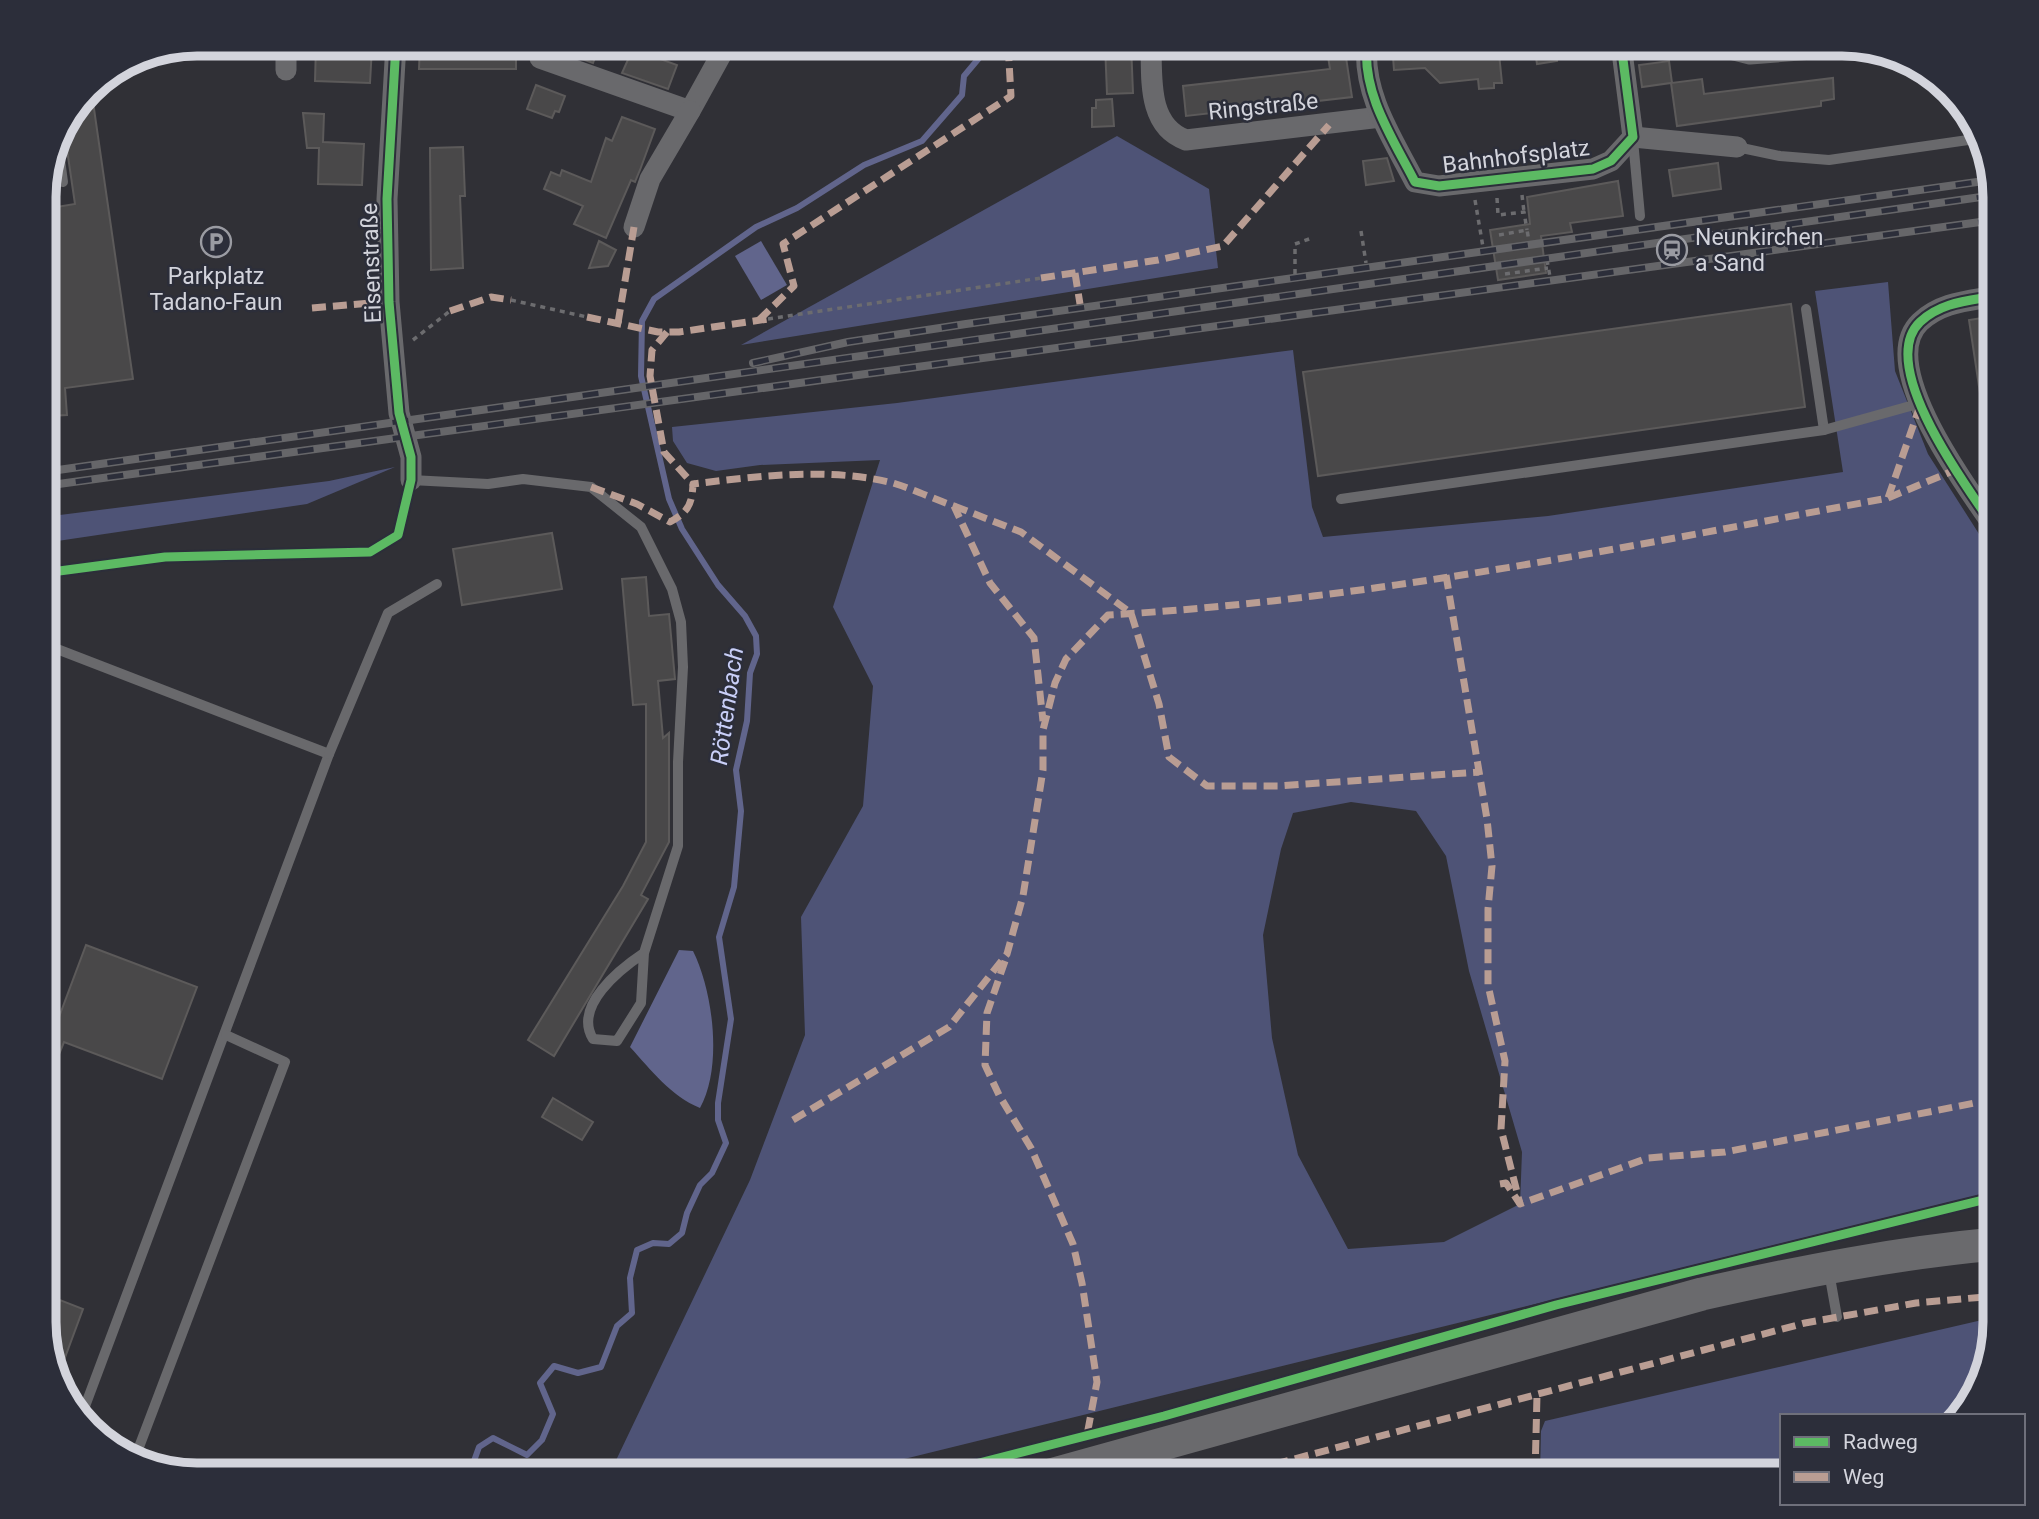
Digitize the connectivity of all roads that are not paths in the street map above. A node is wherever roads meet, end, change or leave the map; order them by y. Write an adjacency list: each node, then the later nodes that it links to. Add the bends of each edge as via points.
1 (286, 56): 8 (street)
2 (395, 56): 22 (street, Eisenstraße, via 387,199 394,355)
3 (541, 56): 9 (street)
4 (720, 56): 9 (street)
5 (1152, 56): 10 (street, Ringstraße, via 1157,111 1175,136 1186,140)
6 (1368, 56): 10 (street)
7 (1623, 56): 11 (street)
8 (286, 70)
9 (690, 111): 17 (street, via 650,179)
10 (1381, 117): 11 (street, Bahnhofsplatz, via 1415,181 1439,186 1592,169 1611,161)
11 (1633, 137): 13 (street); 16 (lane)
12 (1971, 140): 13 (lane, via 1829,160)
13 (1737, 147)
14 (60, 164): 15 (lane)
15 (62, 182)
16 (1640, 216)
17 (634, 227)
18 (1983, 298): 20 (street, via 1947,304 1919,323 1907,349 1912,387)
19 (1806, 309): 21 (lane)
20 (1921, 403): 21 (lane); 24 (street, via 1955,470)
21 (1824, 430): 23 (lane)
22 (411, 480): 28 (lane, via 488,484 523,479 591,488 641,527 672,589 681,622 683,667 678,846)
23 (1341, 499)
24 (1983, 511)
25 (437, 584): 27 (lane, via 388,613)
26 (56, 649): 27 (lane)
27 (329, 754): 29 (lane)
28 (645, 953): 28 (lane, via 609,982 592,1006 588,1030 593,1039 617,1041 633,1020 644,987)
29 (226, 1035): 33 (lane); 34 (lane, via 285,1062)
30 (1983, 1245): 31 (main road)
31 (1828, 1266): 32 (lane); 35 (main road, via 1702,1294)
32 (1837, 1317)
33 (85, 1407)
34 (138, 1450)
35 (1094, 1463)

